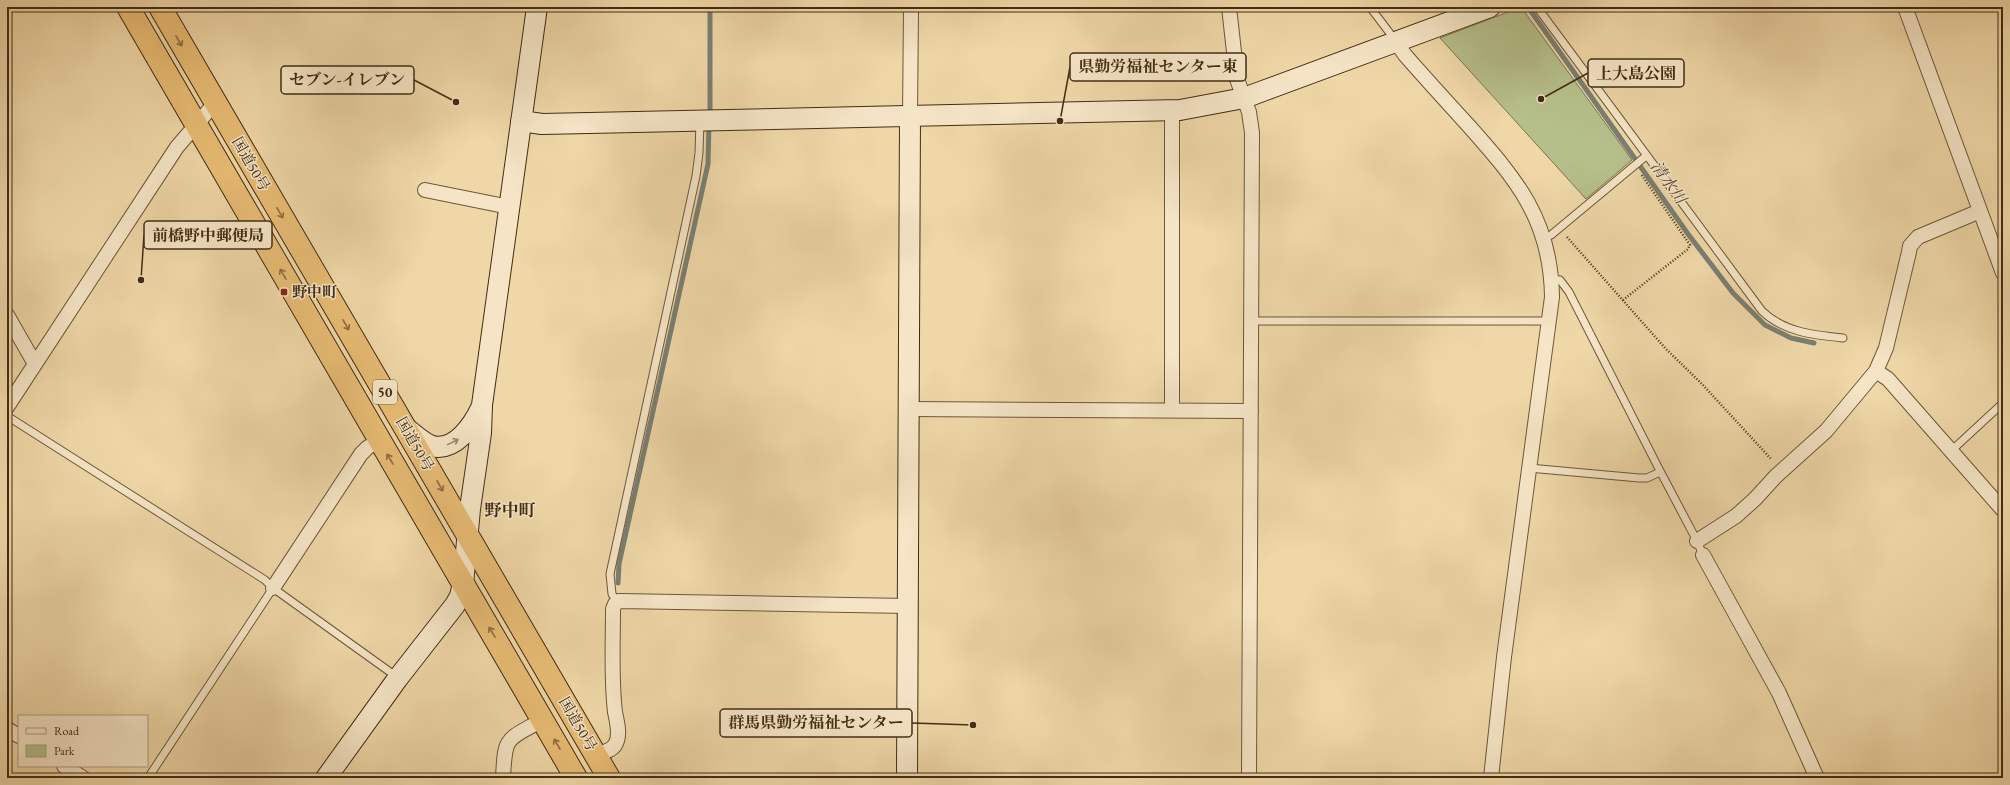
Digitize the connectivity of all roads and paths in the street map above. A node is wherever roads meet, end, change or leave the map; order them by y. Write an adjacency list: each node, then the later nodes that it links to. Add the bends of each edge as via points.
1 (128, 7): 17 (highway, 国道50号 / 50)
2 (160, 7): 12 (highway, 国道50号 / 50, one-way to 12)
3 (537, 7): 15 (street)
4 (911, 7): 14 (street)
5 (1229, 7): 11 (street, via 1237,79)
6 (1370, 7): 10 (lane)
7 (1490, 7): 10 (street)
8 (1537, 7): 18 (lane)
9 (1905, 7): 22 (street)
10 (1396, 42): 11 (street); 24 (street, via 1405,56 1516,181 1533,212)
11 (1244, 98): 13 (street); 29 (street, via 1252,133)
12 (215, 103): 17 (street); 41 (highway, 国道50号 / 50, one-way to 41)
13 (1172, 111): 14 (street); 38 (street)
14 (910, 117): 16 (street); 37 (street)
15 (521, 121): 16 (street, via 542,124); 21 (street)
16 (700, 121): 53 (lane, via 696,176 610,574 612,594)
17 (196, 124): 32 (street, via 177,147); 42 (highway, 国道50号 / 50, one-way to 17)
18 (1646, 156): 19 (lane); 31 (lane, via 1772,321 1809,334)
19 (1634, 166): 23 (lane); 27 (path, via 1690,245 1652,279)
20 (425, 190): 21 (street)
21 (509, 207): 35 (street)
22 (1980, 212): 25 (street); 33 (street, via 1918,237 1910,246 1886,348)
23 (1558, 228): 24 (lane); 27 (path)
24 (1543, 238): 26 (street)
25 (2003, 273)
26 (1552, 279): 30 (street); 46 (lane, via 1560,280 1569,292)
27 (1623, 300): 45 (path)
28 (7, 315): 32 (street)
29 (1251, 321): 30 (lane); 39 (street)
30 (1549, 321): 44 (street)
31 (1843, 338)
32 (35, 364): 36 (street)
33 (1876, 371): 43 (street, via 1888,379); 45 (street, via 1826,431)
34 (2003, 403): 43 (lane)
35 (482, 405): 41 (street, one-way to 35, via 426,443 433,446 445,445 463,436); 48 (street, via 481,433)
36 (7, 407)
37 (909, 409): 38 (street); 54 (street)
38 (1172, 410): 39 (street)
39 (1251, 411): 68 (street)
40 (7, 416): 52 (lane, via 265,580)
41 (406, 428): 48 (highway, 国道50号 / 50, one-way to 48)
42 (379, 440): 51 (highway, 国道50号 / 50, one-way to 42); 52 (street, via 362,454)
43 (1951, 451): 47 (street)
44 (1529, 468): 46 (lane, via 1638,478 1647,478); 69 (street)
45 (1782, 471): 49 (street, via 1736,516)
46 (1660, 472): 49 (lane)
47 (2003, 510)
48 (467, 535): 51 (street); 59 (highway, 国道50号 / 50)
49 (1698, 541): 50 (lane)
50 (1703, 555): 70 (street, via 1779,693)
51 (463, 584): 55 (street, via 455,605); 56 (highway, 国道50号 / 50, one-way to 51)
52 (273, 588): 55 (lane); 62 (lane)
53 (617, 602): 54 (street); 59 (street, via 613,609 613,695 618,733 615,745)
54 (908, 606): 67 (street)
55 (398, 678): 63 (street)
56 (542, 720): 64 (street, via 508,741); 65 (highway, 国道50号 / 50, one-way to 56)
57 (7, 729): 58 (street)
58 (18, 735)
59 (596, 755): 66 (highway, 国道50号 / 50)
60 (66, 767): 61 (street)
61 (82, 778)
62 (148, 778)
63 (326, 778)
64 (504, 778)
65 (576, 778)
66 (609, 778)
67 (907, 778)
68 (1249, 778)
69 (1490, 778)
70 (1817, 778)

